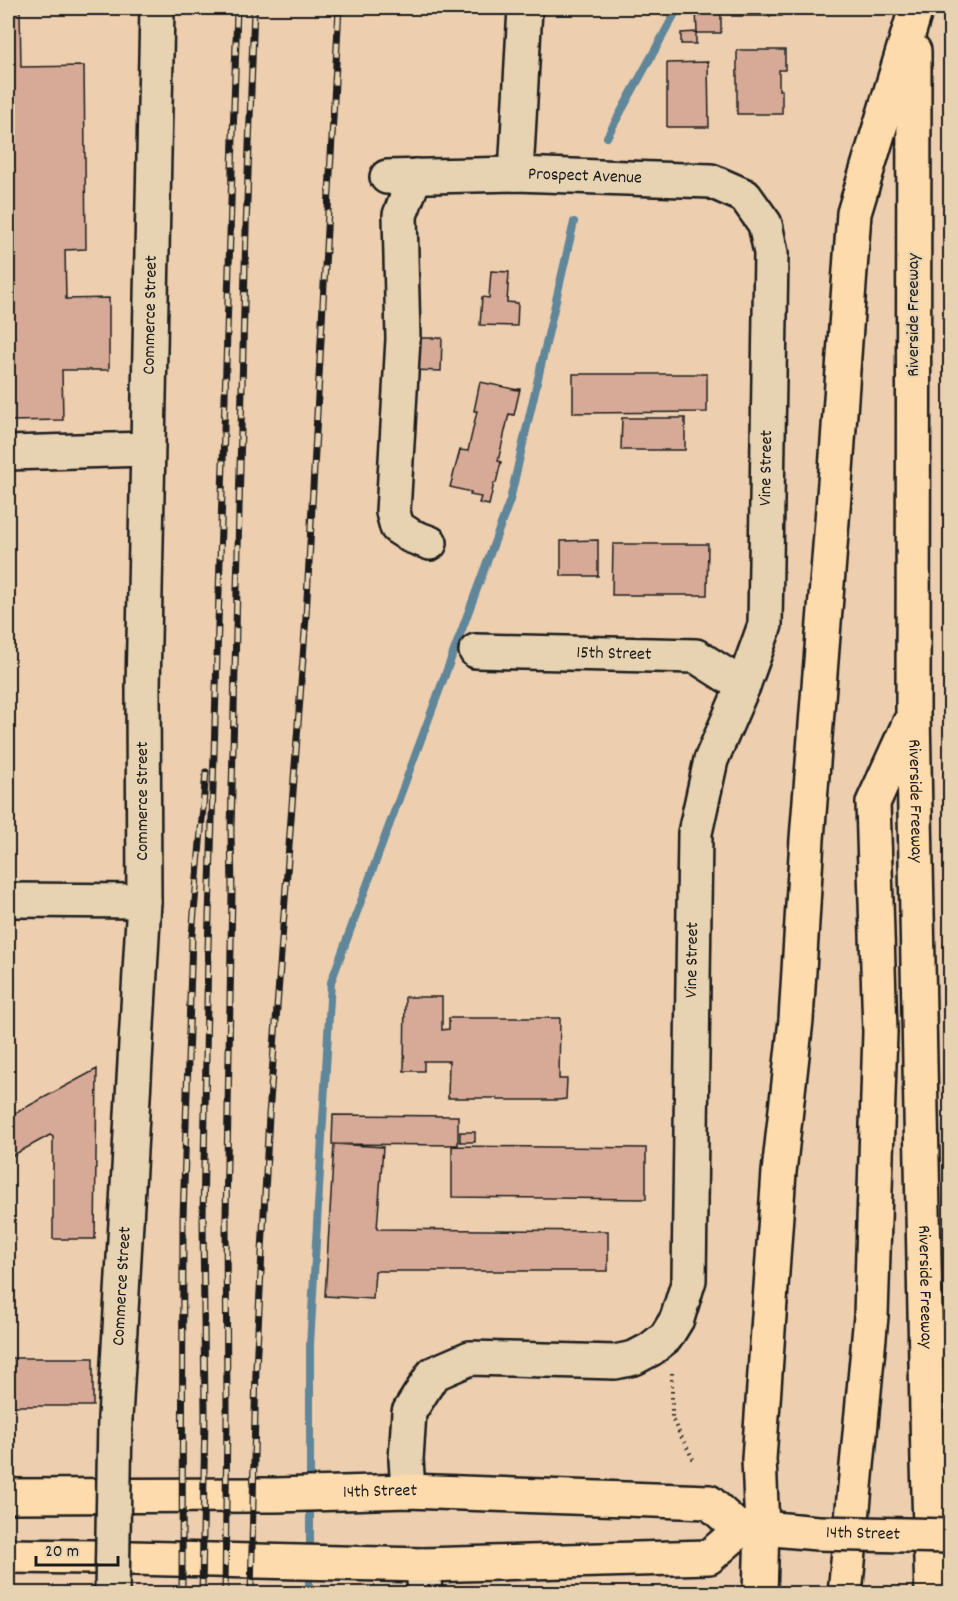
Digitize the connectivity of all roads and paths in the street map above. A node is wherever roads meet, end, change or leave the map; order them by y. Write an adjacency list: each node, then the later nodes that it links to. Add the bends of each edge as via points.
1 (157, 8): 6 (street, Commerce Street)
2 (525, 8): 4 (street)
3 (914, 11): 11 (main road, Riverside Freeway); 18 (main road, via 854,213 796,1020 779,1172)
4 (516, 174): 5 (street, Prospect Avenue, via 711,181 745,196); 8 (street, Prospect Avenue, via 401,177 403,339 393,512 397,527)
5 (765, 224): 10 (street, Vine Street, via 771,252 765,625)
6 (147, 449): 7 (street); 13 (street, Commerce Street)
7 (8, 453)
8 (430, 543)
9 (476, 651): 10 (street, 15th Street, via 696,656)
10 (743, 686): 16 (street, Vine Street, via 711,760 694,833 689,1280 677,1319 666,1337 634,1358 615,1362 470,1358 433,1374 409,1412)
11 (914, 714): 24 (main road, via 873,803 880,1032 871,1316); 25 (main road, Riverside Freeway)
12 (8, 900): 13 (street)
13 (144, 901): 22 (street, Commerce Street, bridge, via 115,1418)
14 (672, 1373): 15 (path, via 672,1419)
15 (693, 1459)
16 (408, 1491): 17 (main road, 14th Street); 18 (main road, 14th Street, via 709,1502)
17 (8, 1496)
18 (751, 1529): 19 (main road, 14th Street, bridge); 21 (main road, via 709,1557); 23 (main road)
19 (951, 1536)
20 (8, 1556): 21 (main road, via 93,1557)
21 (424, 1579)
22 (112, 1593)
23 (760, 1593)
24 (845, 1593)
25 (932, 1593)

